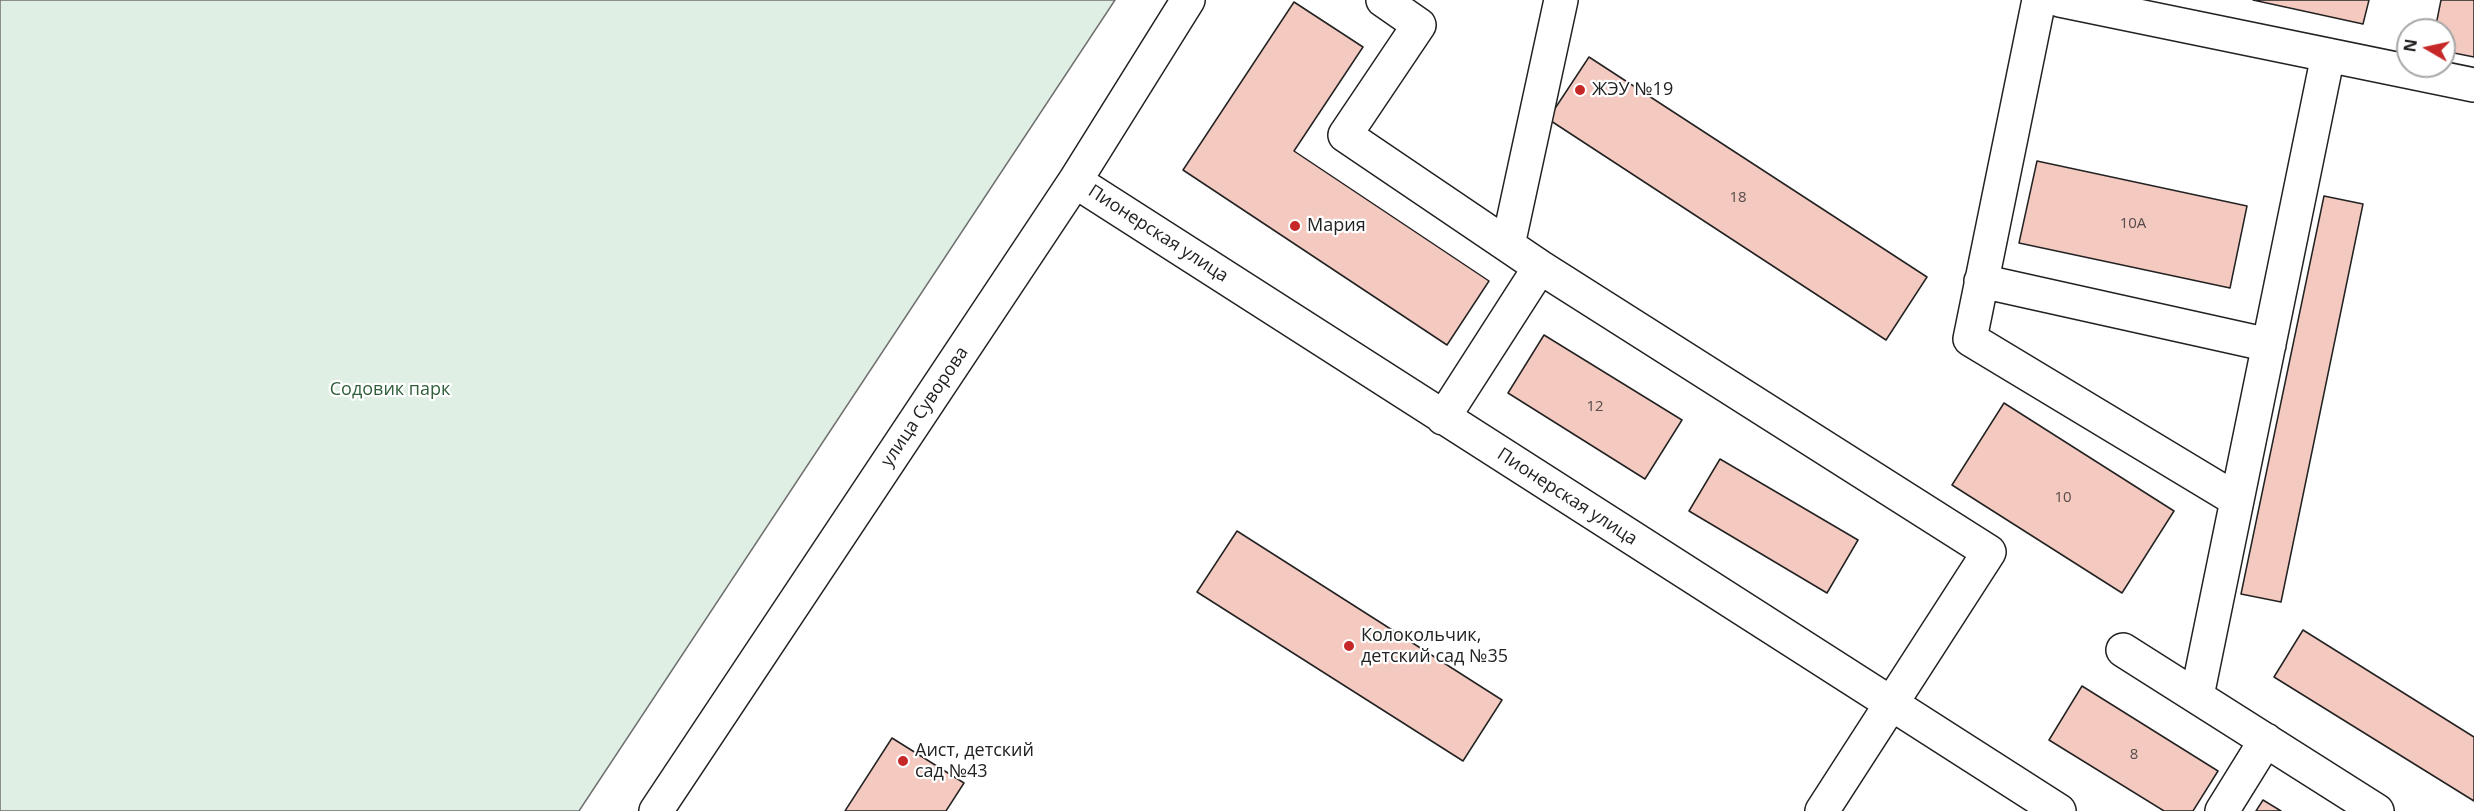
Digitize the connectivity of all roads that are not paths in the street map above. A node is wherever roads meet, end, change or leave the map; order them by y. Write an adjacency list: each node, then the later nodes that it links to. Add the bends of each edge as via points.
1 (1188, 0): 8 (street, улица Суворова)
2 (1383, 0): 9 (street, via 1419,26 1345,135)
3 (1561, 0): 9 (street)
4 (2039, 0): 11 (street)
5 (2060, 0): 6 (street)
6 (2328, 55): 7 (street); 12 (street)
7 (2474, 85)
8 (1075, 181): 13 (street, Пионерская улица); 19 (street, улица Суворова)
9 (1508, 245): 10 (street)
10 (1540, 267): 13 (street); 17 (street, via 1989,552)
11 (1981, 281): 12 (street); 14 (street, via 1970,339)
12 (2269, 345): 14 (street)
13 (1443, 418): 17 (street, Пионерская улица)
14 (2237, 500): 16 (street)
15 (2123, 650): 16 (street)
16 (2197, 696): 18 (street)
17 (1892, 704): 20 (street); 21 (street, Пионерская улица)
18 (2266, 740): 22 (street); 23 (street)
19 (656, 811)
20 (1822, 811)
21 (2059, 811)
22 (2222, 811)
23 (2377, 811)

